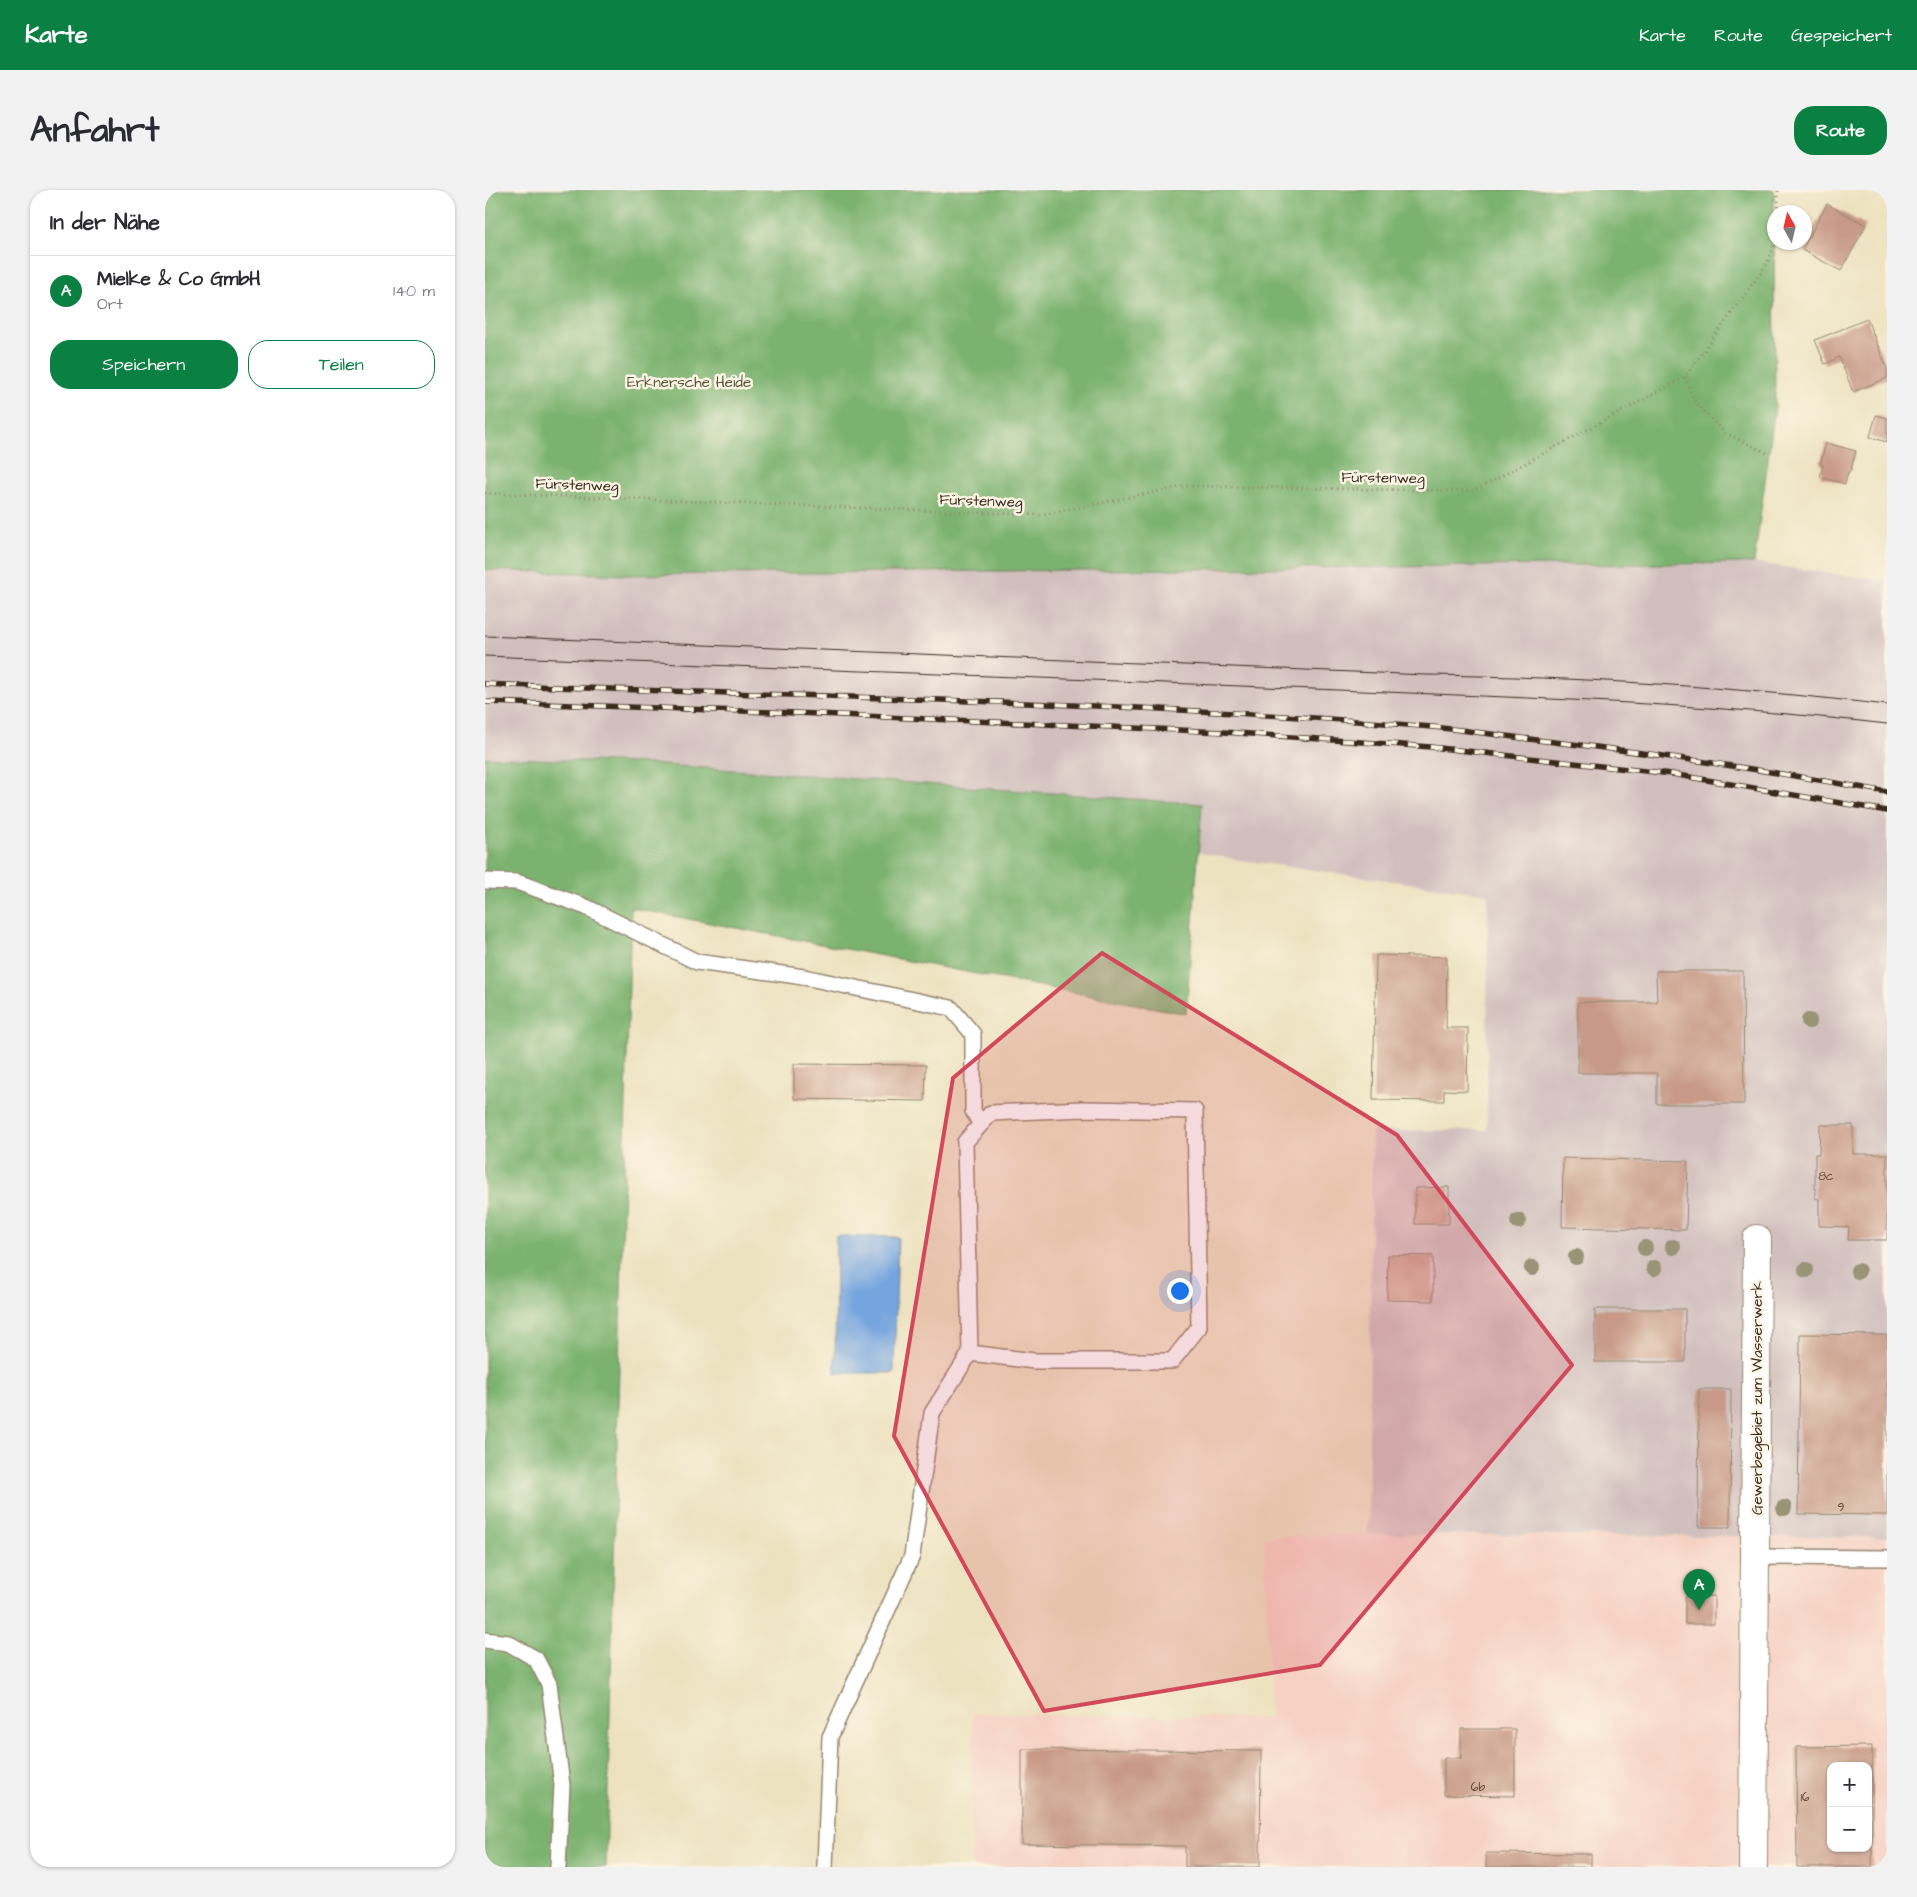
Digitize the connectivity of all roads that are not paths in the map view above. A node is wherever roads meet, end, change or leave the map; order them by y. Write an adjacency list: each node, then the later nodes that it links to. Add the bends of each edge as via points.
1 (485, 881): 2 (lane, via 517,882 586,906 697,962 804,977 951,1008 973,1034 973,1111)
2 (981, 1124): 4 (lane, via 965,1142); 4 (lane, via 991,1113 1083,1109 1195,1111 1199,1327 1172,1361 1034,1361)
3 (1757, 1239): 5 (street, Gewerbegebiet zum Wasserwerk)
4 (970, 1353): 9 (lane, via 932,1413 912,1556 830,1737)
5 (1756, 1557): 6 (lane); 10 (street, Gewerbegebiet zum Wasserwerk)
6 (1887, 1558)
7 (485, 1640): 8 (lane, via 508,1643 536,1659 549,1684 562,1785)
8 (558, 1867)
9 (825, 1867)
10 (1753, 1867)

